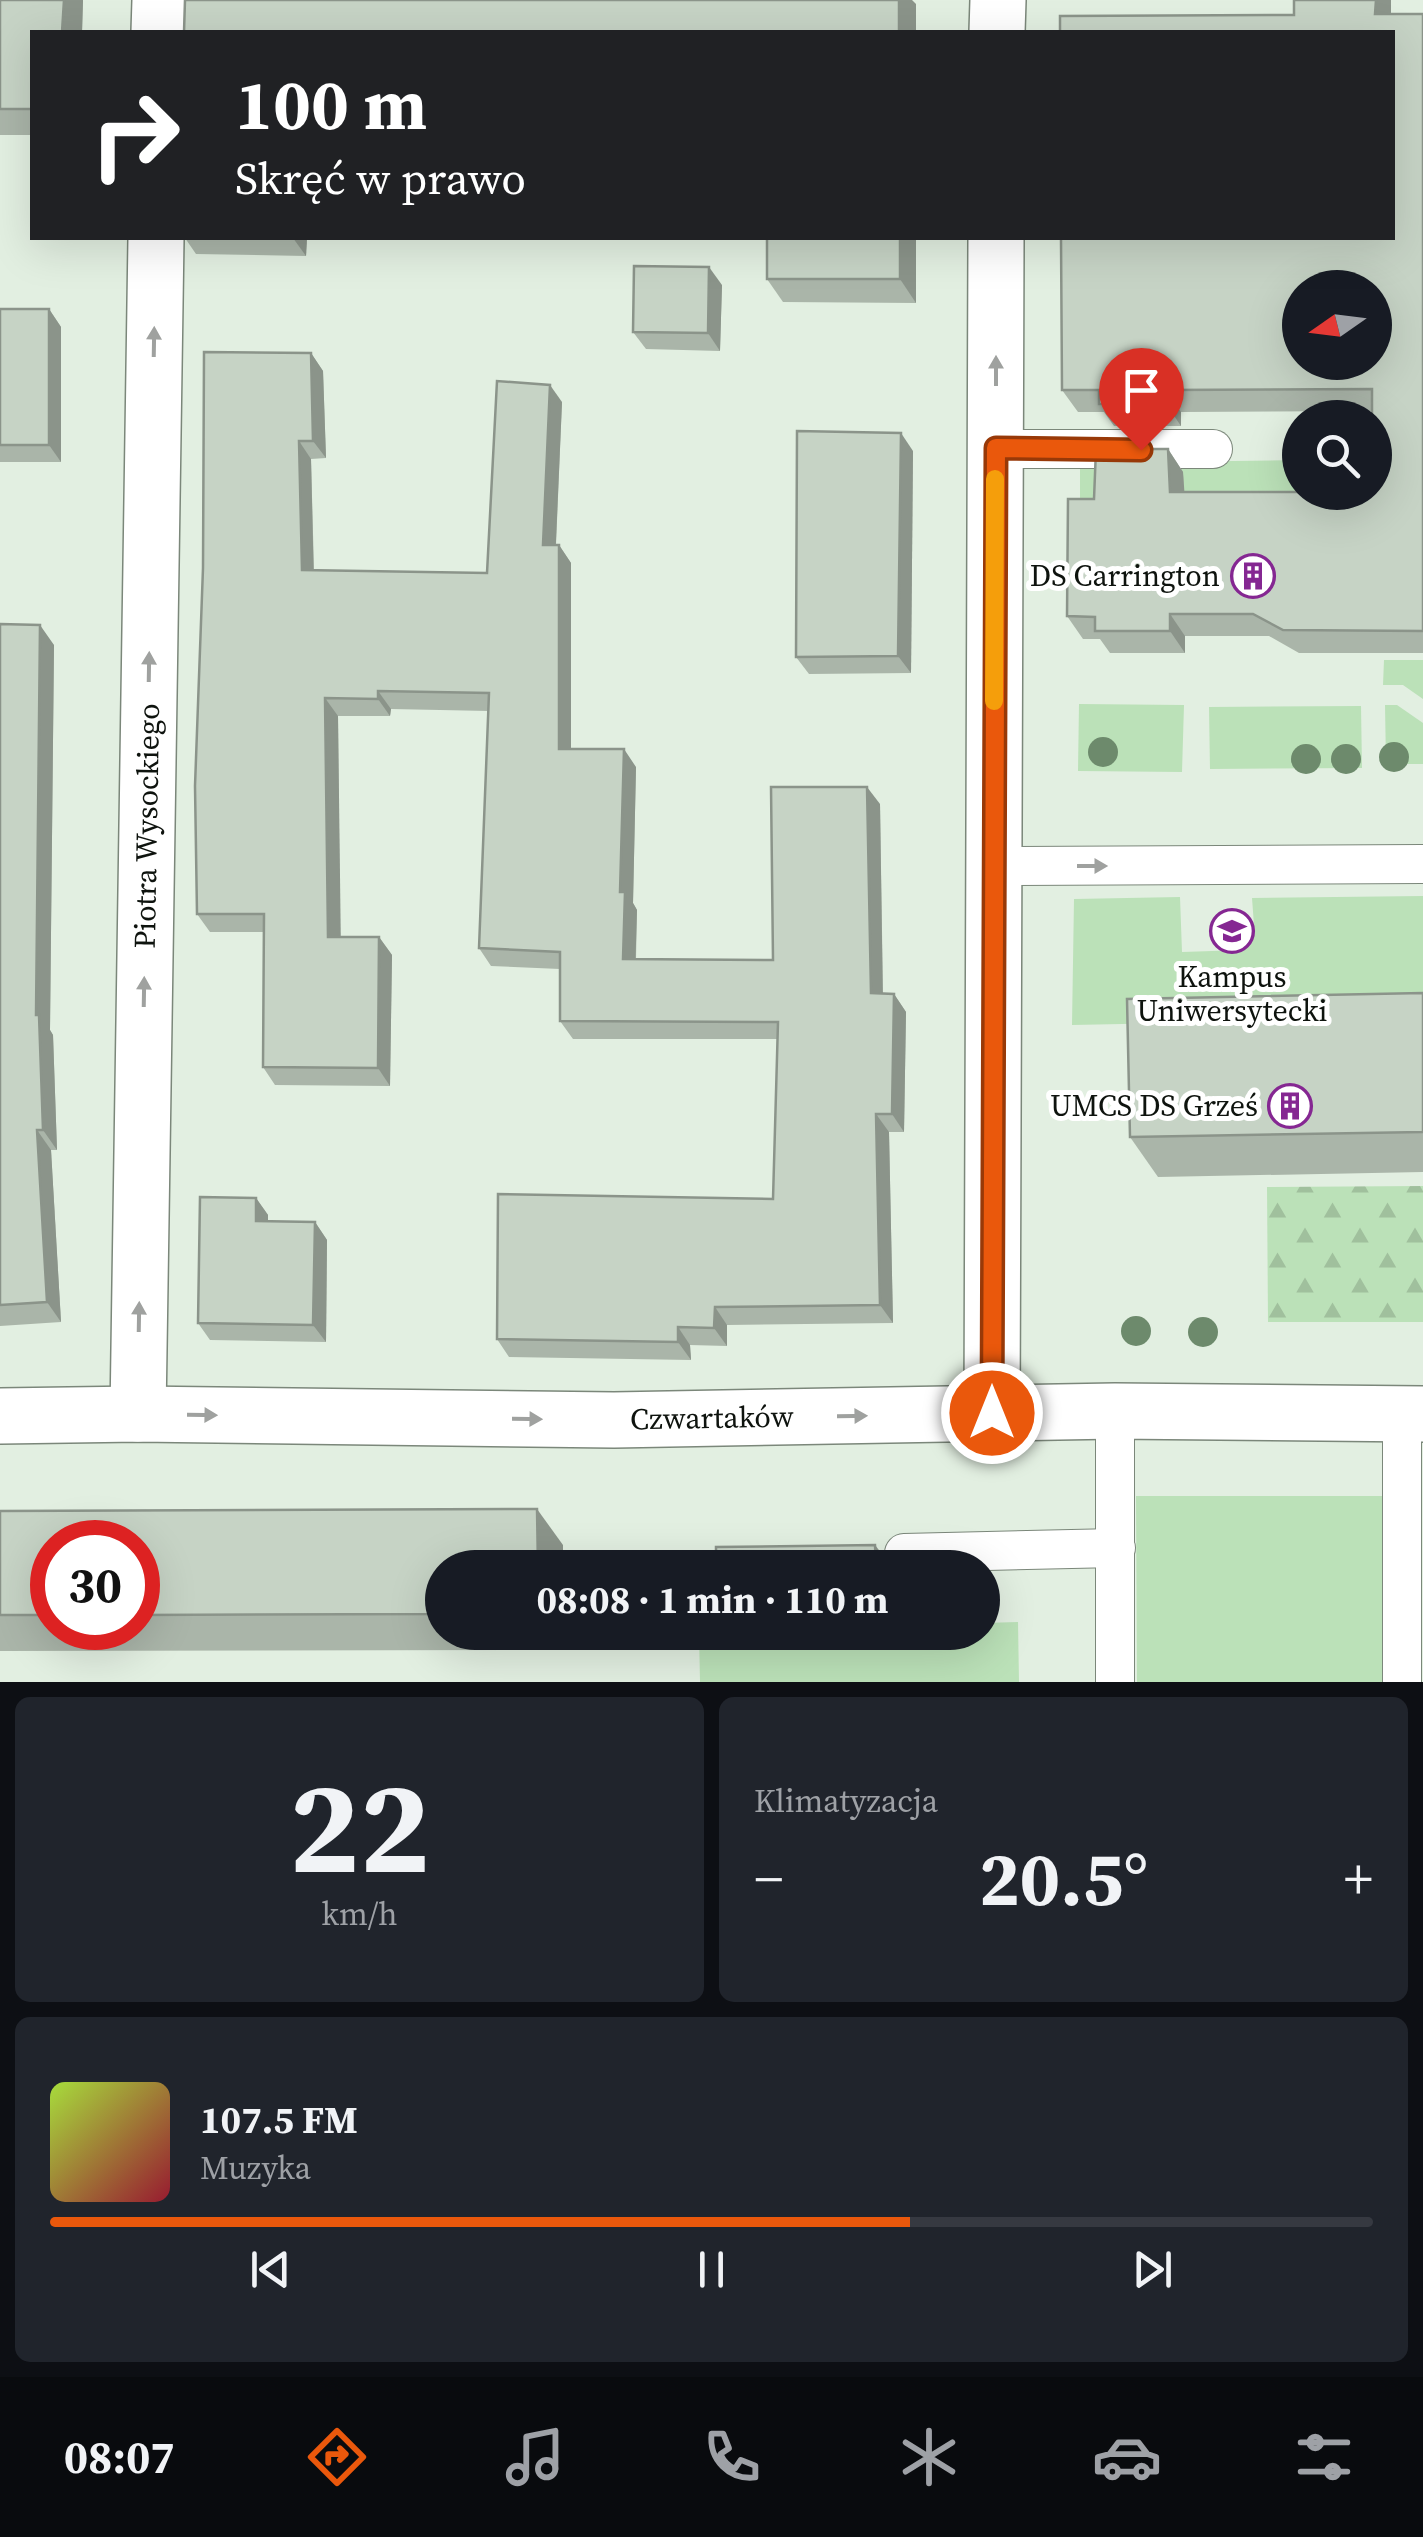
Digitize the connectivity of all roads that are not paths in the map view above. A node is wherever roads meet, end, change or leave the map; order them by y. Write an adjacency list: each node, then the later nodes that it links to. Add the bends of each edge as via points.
1 (160, 0): 3 (street)
2 (998, 0): 4 (street)
3 (159, 30)
4 (997, 30)
5 (156, 240): 13 (street, Piotra Wysockiego, one-way to 5)
6 (996, 240): 7 (street, one-way to 6)
7 (996, 448): 8 (lane); 10 (street)
8 (1213, 449)
9 (1423, 864): 10 (lane, one-way to 9)
10 (994, 866): 12 (street)
11 (1115, 1411): 12 (street, Czwartaków); 14 (street, Czwartaków); 16 (lane)
12 (992, 1413): 13 (street, Czwartaków, one-way to 12, via 614,1420)
13 (138, 1414): 15 (street, Czwartaków)
14 (1413, 1414): 19 (lane)
15 (0, 1416)
16 (1116, 1548): 17 (lane); 18 (lane)
17 (1000, 1551)
18 (1115, 1682)
19 (1402, 1682)

